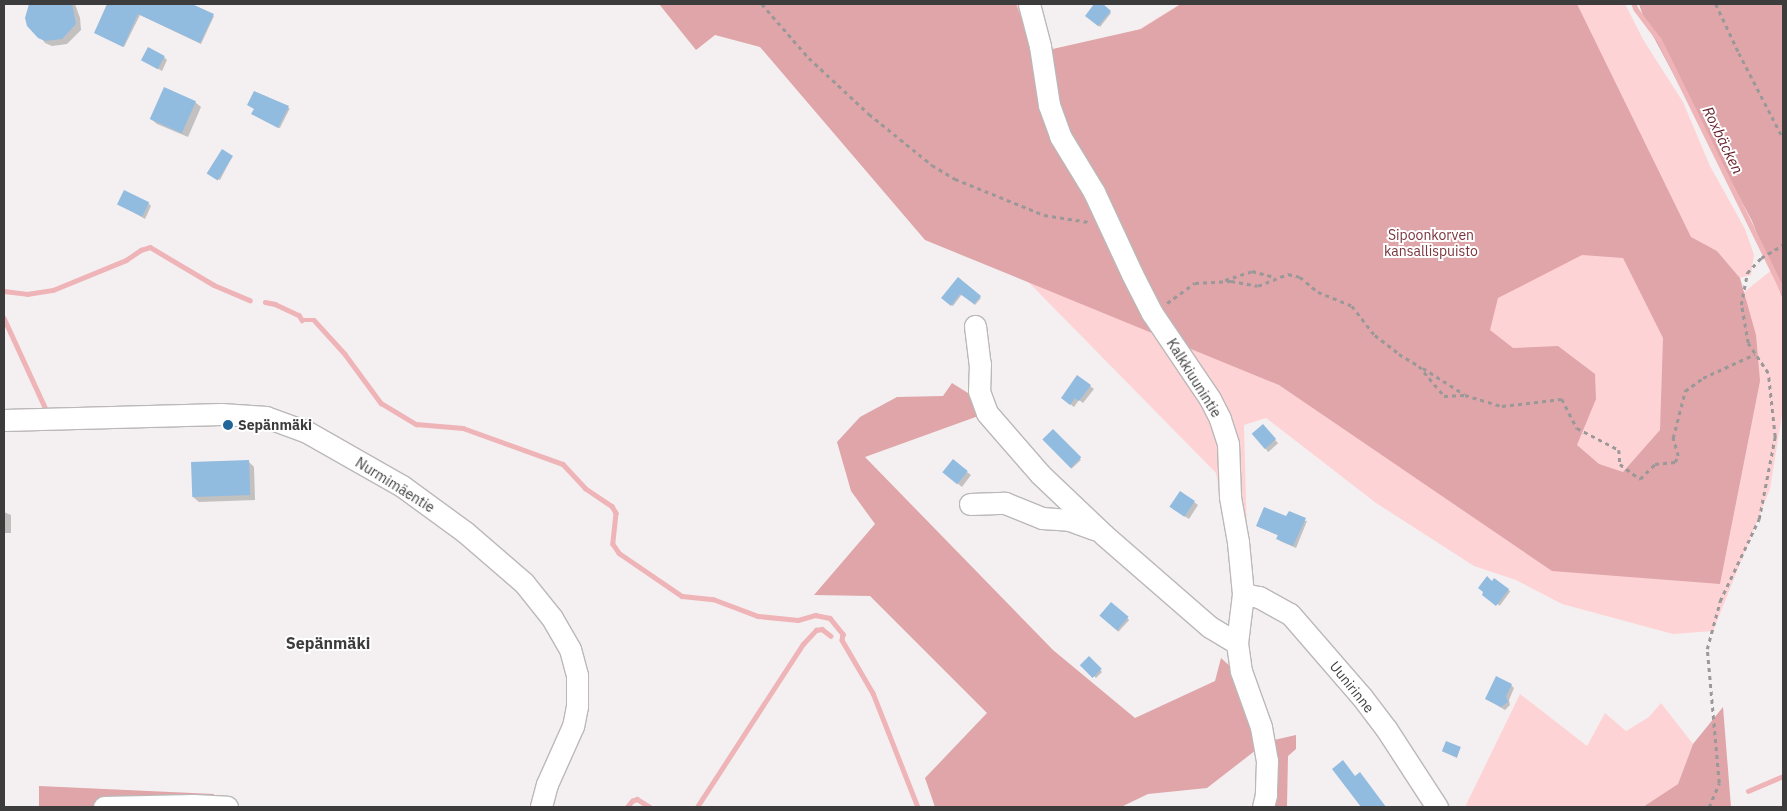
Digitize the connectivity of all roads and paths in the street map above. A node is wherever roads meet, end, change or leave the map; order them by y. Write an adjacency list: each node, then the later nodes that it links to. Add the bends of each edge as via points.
1 (762, 4): 5 (path, via 809,58 869,114 932,165 955,179 1044,215)
2 (1029, 4): 9 (street, Kalkkiuunintie, via 1040,46 1049,105 1060,136 1094,192)
3 (1716, 4): 4 (path)
4 (1783, 138)
5 (1097, 223)
6 (1783, 245): 11 (path, via 1761,258 1747,273 1741,305 1748,343)
7 (1276, 278): 8 (path, via 1258,286); 8 (path, via 1252,271); 12 (path, via 1288,274 1300,277 1318,292 1352,306 1375,335)
8 (1221, 281): 9 (path, via 1195,283)
9 (1152, 313): 17 (street, Kalkkiuunintie, via 1220,419 1228,444 1230,497)
10 (975, 326): 16 (street, via 980,364 979,391 987,414 1040,474)
11 (1755, 354): 13 (path, via 1703,378 1685,391 1673,438 1678,456 1675,462 1655,464 1640,479 1620,464 1619,450 1577,428 1562,399 1502,406); 24 (path, via 1768,373 1774,436 1759,519 1720,601 1707,649 1719,783)
12 (1419, 366): 13 (path); 13 (path, via 1444,396)
13 (1465, 395)
14 (4, 420): 21 (street, Nurmimäentie, via 221,414 266,417 307,432 410,492 465,532 524,583 552,618 570,649 577,675 577,706 573,726 547,784)
15 (970, 504): 16 (street, via 1005,503 1042,518 1069,520)
16 (1104, 535): 18 (street, via 1210,627)
17 (1243, 594): 18 (street, Kalkkiuunintie); 23 (street, Uunirinne, via 1259,597 1296,620 1387,730)
18 (1237, 644): 22 (street, Kalkkiuunintie, via 1240,671 1261,727 1267,761)
19 (104, 807): 20 (street)
20 (227, 807)
21 (542, 807)
22 (1263, 807)
23 (1437, 807)
24 (1708, 807)

